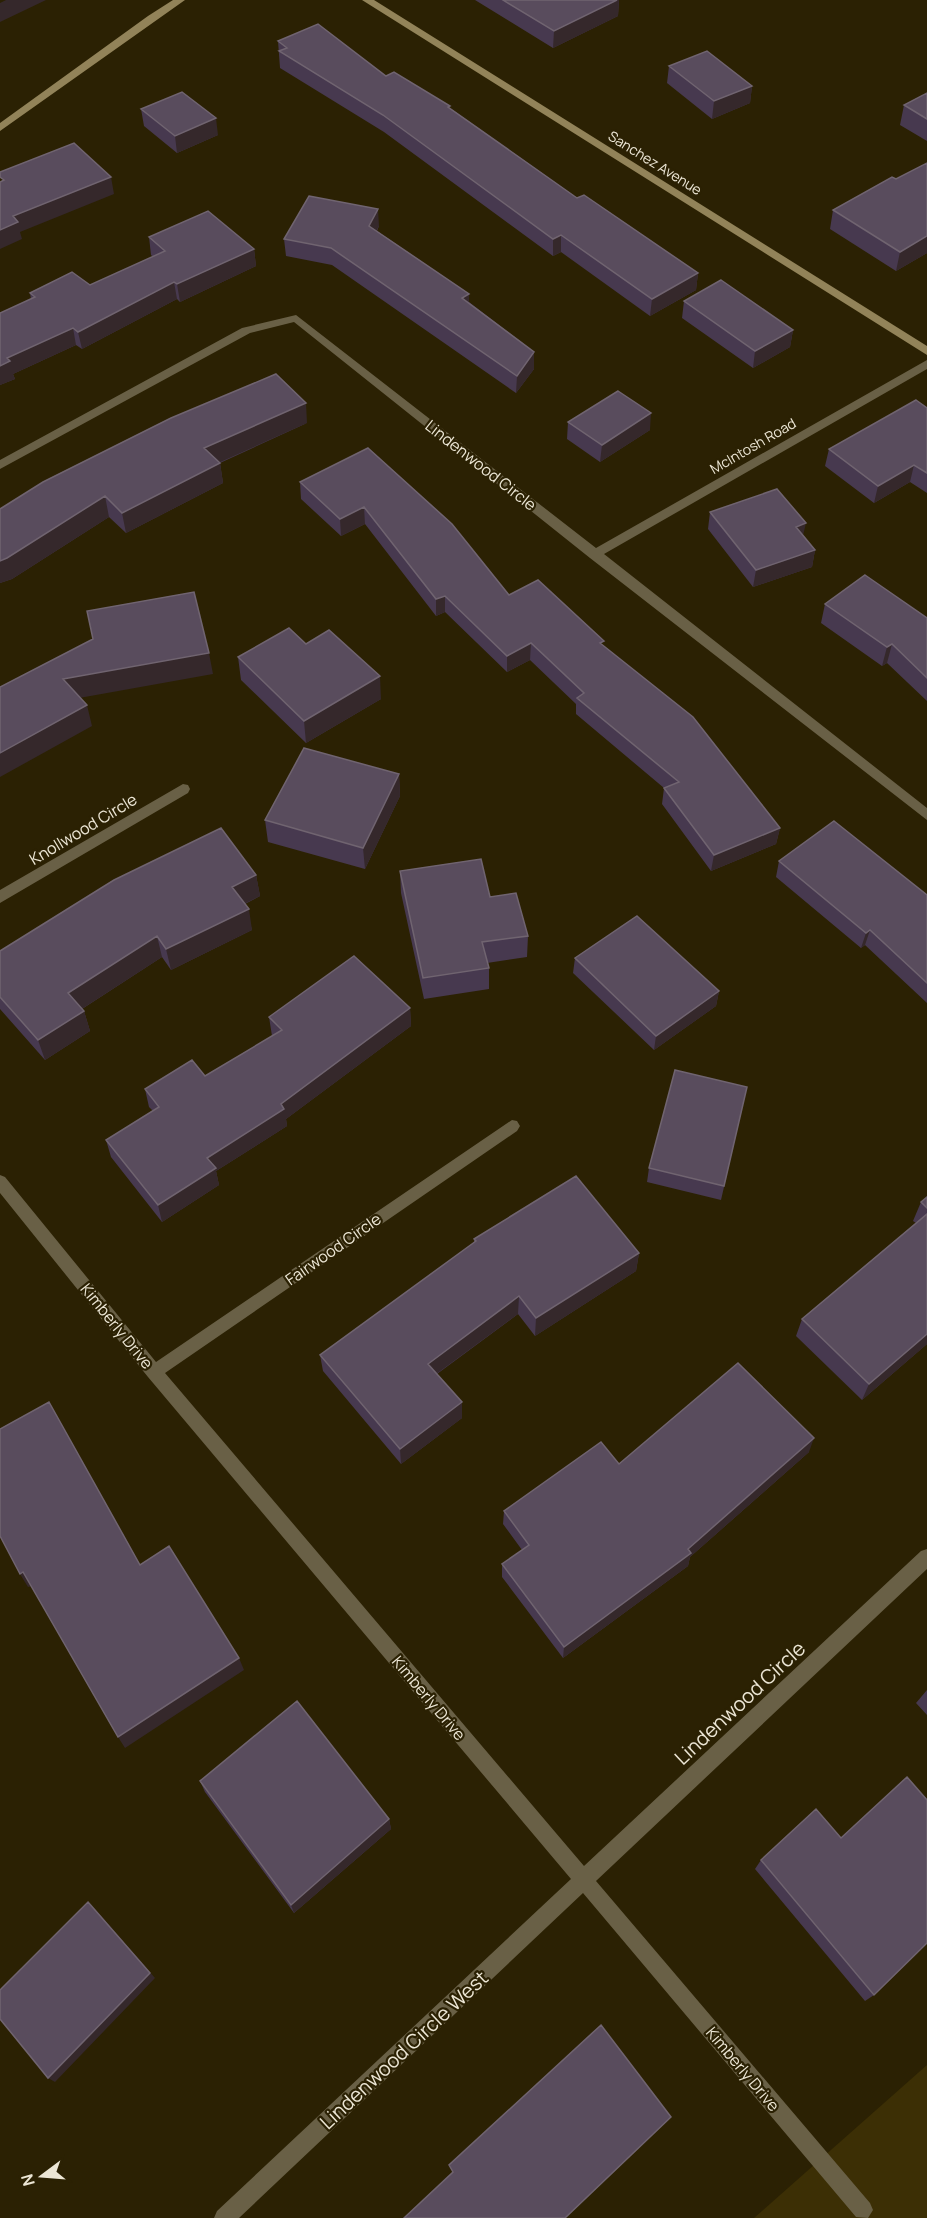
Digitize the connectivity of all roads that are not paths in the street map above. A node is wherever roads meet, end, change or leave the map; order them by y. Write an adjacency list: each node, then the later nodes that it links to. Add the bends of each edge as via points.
1 (180, 0): 3 (street)
2 (367, 0): 4 (street, Sanchez Avenue)
3 (0, 128)
4 (927, 351)
5 (927, 364): 7 (street, McIntosh Road)
6 (0, 465): 7 (street, Lindenwood Circle, via 246,330 296,318)
7 (594, 555): 9 (street, Lindenwood Circle)
8 (183, 789): 10 (street, Knollwood Circle)
9 (927, 815)
10 (0, 897)
11 (512, 1126): 13 (street, Fairwood Circle)
12 (0, 1182): 13 (street, Kimberly Drive)
13 (154, 1372): 15 (street, Kimberly Drive)
14 (927, 1557): 15 (street, Lindenwood Circle)
15 (584, 1882): 16 (street, Kimberly Drive); 17 (street, Lindenwood Circle West)
16 (863, 2210)
17 (224, 2218)

